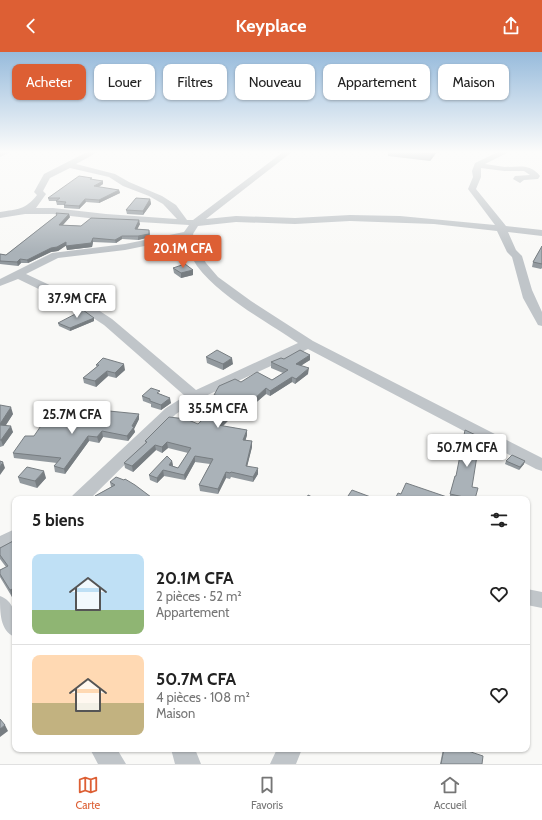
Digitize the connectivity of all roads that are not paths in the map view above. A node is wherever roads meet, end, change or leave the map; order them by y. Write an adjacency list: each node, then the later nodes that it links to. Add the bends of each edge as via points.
1 (41, 185): 6 (street, via 38,192 42,194 33,206)
2 (130, 185): 8 (street, via 158,195)
3 (242, 185): 8 (street)
4 (473, 185): 9 (street, via 474,194)
5 (4, 205): 6 (street)
6 (20, 212): 7 (street); 8 (street, via 53,211)
7 (0, 215)
8 (190, 223): 9 (street, via 236,219 368,218); 11 (street)
9 (502, 228): 10 (street); 14 (street, via 512,252 517,256 522,281)
10 (542, 233)
11 (188, 234): 12 (street, via 125,247 56,255); 15 (street, via 201,264 214,279)
12 (17, 274): 13 (street); 16 (street, via 82,304 108,322)
13 (0, 283)
14 (542, 322)
15 (308, 344): 16 (street); 17 (street)
16 (194, 396): 18 (street, via 171,411)
17 (542, 465)
18 (83, 496)
19 (12, 538): 20 (street)
20 (0, 545)
21 (530, 597): 22 (street)
22 (542, 600)
23 (0, 605): 24 (street)
24 (12, 623)
25 (104, 752): 28 (street)
26 (184, 752): 29 (street)
27 (289, 752): 30 (street)
28 (113, 764)
29 (188, 764)
30 (283, 764)

